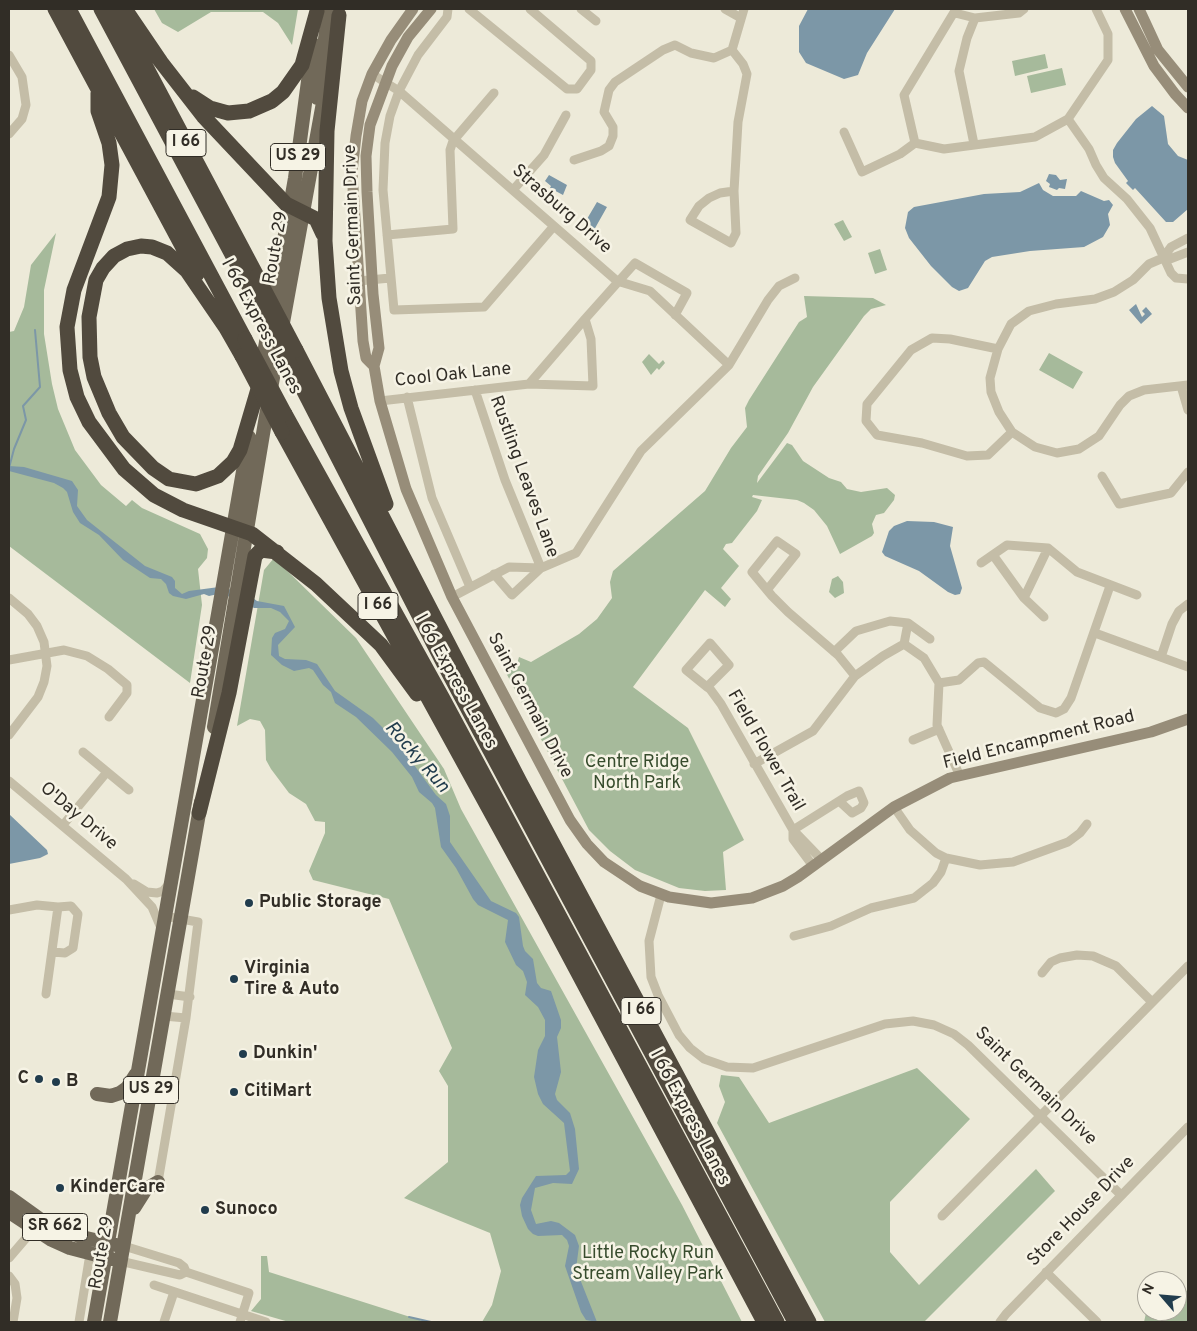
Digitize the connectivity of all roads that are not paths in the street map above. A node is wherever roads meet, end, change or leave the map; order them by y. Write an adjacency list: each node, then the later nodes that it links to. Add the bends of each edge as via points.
1 (55, 9): 29 (highway, I 66)
2 (69, 9): 169 (highway, I 66 Express Lanes, bridge)
3 (101, 9): 170 (highway, I 66 Express Lanes, bridge, via 292,368 444,664)
4 (116, 9): 76 (highway, I 66, bridge, via 342,436)
5 (125, 9): 26 (highway)
6 (413, 9): 24 (street, Saint Germain Drive)
7 (431, 9): 25 (street, Saint Germain Drive, via 408,37)
8 (448, 9): 28 (street, via 447,17 418,56)
9 (469, 9): 10 (street, via 567,90 577,89 591,70 591,61)
10 (533, 9)
11 (582, 9): 21 (street)
12 (725, 9): 19 (street)
13 (1024, 9): 20 (street)
14 (1096, 9): 33 (street, via 1108,34 1108,60)
15 (1125, 9): 31 (street, via 1154,66)
16 (1139, 9): 27 (street, via 1158,50)
17 (328, 10): 26 (highway, via 302,65 282,93 272,101 249,111 228,113 202,104); 42 (main road, Route 29 / US 29); 42 (main road, Route 29 / US 29, via 314,148); 46 (highway)
18 (956, 11): 20 (street); 37 (street, via 904,95)
19 (743, 13): 22 (street)
20 (975, 18): 38 (street, via 959,71)
21 (596, 21)
22 (732, 50): 39 (street, via 714,58 691,53 675,44 615,82 609,90 604,112 613,127 609,146); 41 (street, via 747,74 738,122)
23 (9, 55): 35 (street, via 22,77 26,105 22,118)
24 (372, 74): 25 (street, Strasburg Drive); 53 (street, Saint Germain Drive, via 362,101 352,172)
25 (385, 82): 28 (street, Strasburg Drive); 52 (street, Saint Germain Drive, via 370,125 366,156)
26 (178, 86): 42 (highway, via 213,127)
27 (1188, 87)
28 (399, 91): 36 (street, Strasburg Drive); 44 (street, via 385,142)
29 (98, 93): 57 (highway, I 66); 71 (highway, via 98,111 109,143 111,183 102,221 69,310 67,348 73,384 97,435 139,483 183,510)
30 (494, 94): 36 (street)
31 (1188, 108)
32 (566, 115): 40 (street, via 544,155)
33 (1068, 119): 38 (street, via 1035,138); 48 (street, via 1104,178 1127,199 1150,228)
34 (844, 132): 37 (street, via 862,172)
35 (9, 134)
36 (454, 141): 40 (street, Strasburg Drive); 44 (street, via 450,150 453,230)
37 (915, 143): 38 (street, via 944,149)
38 (974, 144)
39 (574, 160)
40 (513, 190): 43 (street, Strasburg Drive)
41 (734, 191): 41 (street, via 709,198 690,220 731,243 736,233)
42 (296, 209): 46 (highway, via 316,219); 63 (main road, Route 29 / US 29); 72 (main road, Route 29 / US 29)
43 (554, 226): 49 (street, via 484,307 394,310); 54 (street, Strasburg Drive)
44 (386, 235): 49 (street)
45 (1188, 238): 48 (street, via 1171,247)
46 (325, 241): 76 (highway, via 329,298 341,371 376,480 398,530)
47 (1188, 252): 48 (street, via 1170,259)
48 (1163, 258): 51 (street, via 1176,278); 58 (street, via 1149,264 1114,292 1095,299 1029,311 1011,324)
49 (390, 278): 52 (street)
50 (795, 278): 59 (street, via 779,286 768,300)
51 (1188, 279)
52 (372, 280): 53 (street); 60 (street, Saint Germain Drive, via 378,348)
53 (359, 281): 60 (street, Saint Germain Drive, via 363,341 366,358)
54 (617, 281): 55 (street, Strasburg Drive, via 650,291); 55 (street, Cool Oak Lane, via 635,263 679,288 687,293); 56 (street, Cool Oak Lane)
55 (675, 314): 59 (street, Strasburg Drive)
56 (585, 319): 61 (street, Cool Oak Lane); 61 (street, Cool Oak Lane, via 591,339 593,386)
57 (226, 328): 63 (highway, via 187,271 167,253 141,246 114,256 96,280 89,317 93,370 108,414 123,437 152,468 177,482 196,484 218,476 233,462 240,450); 111 (highway, I 66, bridge)
58 (998, 349): 68 (street, via 990,378 991,392); 68 (street, via 932,338 911,350 867,404 866,421 877,435 967,456 988,455)
59 (729, 365): 78 (street, via 641,451 576,553)
60 (374, 366): 66 (street, Saint Germain Drive)
61 (529, 384): 64 (street, Cool Oak Lane)
62 (1185, 386): 67 (street); 68 (street, via 1144,390 1129,396 1099,436 1079,449 1057,453 1035,447)
63 (258, 389): 71 (main road, Route 29 / US 29)
64 (474, 390): 65 (street, Cool Oak Lane); 78 (street, Rustling Leaves Lane, via 505,480)
65 (407, 397): 66 (street, Cool Oak Lane); 82 (street, via 432,498)
66 (380, 401): 85 (street, Saint Germain Drive, via 406,489)
67 (1188, 410)
68 (1012, 432)
69 (1188, 472): 70 (street, via 1171,493 1119,504)
70 (1102, 476)
71 (233, 527): 72 (highway); 123 (main road, Route 29 / US 29)
72 (248, 532): 74 (highway); 80 (main road, Route 29 / US 29)
73 (1048, 548): 75 (street, via 1007,545); 81 (street, via 1077,572); 87 (street)
74 (276, 552): 80 (highway, via 257,552); 111 (highway, via 346,610 380,645 409,682)
75 (993, 555): 77 (street); 87 (street)
76 (401, 556): 171 (highway, I 66)
77 (981, 563)
78 (542, 568): 79 (street, via 509,567); 79 (street, Rustling Leaves Lane, via 512,595)
79 (494, 574): 82 (street)
80 (245, 581): 116 (highway, via 229,693)
81 (1110, 586): 84 (street); 91 (street)
82 (470, 587): 85 (street)
83 (767, 590): 83 (street, via 752,572 777,540 796,554); 94 (street)
84 (1137, 595)
85 (452, 597): 124 (street, Saint Germain Drive, via 579,834 614,870)
86 (9, 598): 95 (street, via 37,626)
87 (1024, 598): 89 (street)
88 (1188, 604): 96 (street, via 1179,611 1172,624)
89 (1044, 616)
90 (908, 623): 92 (street); 93 (street); 94 (street, via 890,620 866,627 856,631)
91 (1095, 633): 96 (street); 100 (street, via 1071,698 1064,709 1056,713 1040,708 984,662 978,663 959,680)
92 (930, 639)
93 (904, 644): 99 (street); 100 (street, via 924,658)
94 (834, 652): 99 (street)
95 (46, 653): 97 (street); 102 (street, via 64,650 87,656 127,684 127,693); 105 (street, via 46,672 38,697)
96 (1161, 657): 98 (street)
97 (9, 660)
98 (1188, 667)
99 (855, 676): 108 (street, via 813,730)
100 (939, 683): 104 (street)
101 (707, 687): 101 (street, Field Flower Trail, via 686,670 710,643 730,665); 108 (street, Field Flower Trail, via 721,704)
102 (109, 717)
103 (1188, 719): 110 (street, Field Encampment Road, via 1151,732)
104 (939, 729): 106 (street); 110 (street)
105 (9, 735)
106 (913, 740)
107 (83, 752): 109 (street)
108 (754, 764): 119 (street, Field Flower Trail)
109 (107, 772): 113 (street); 118 (street)
110 (959, 774): 115 (street, Field Encampment Road)
111 (473, 780): 168 (highway, I 66)
112 (9, 781): 118 (street, O'Day Drive)
113 (129, 790)
114 (839, 801): 119 (street)
115 (894, 807): 120 (street, via 920,841); 121 (street, Field Encampment Road)
116 (199, 813): 127 (main road, Route 29 / US 29)
117 (1086, 824): 120 (street, via 1068,842 1013,862 980,865)
118 (63, 825): 122 (street, O'Day Drive)
119 (793, 830): 121 (street, Field Flower Trail)
120 (946, 858): 129 (street, via 933,883 914,898 871,908 830,926)
121 (818, 863): 124 (street, Field Encampment Road, via 783,886 740,900 698,902)
122 (126, 879): 123 (street, O'Day Drive, via 156,893); 128 (street, O'Day Drive)
123 (171, 881): 128 (main road, Route 29 / US 29)
124 (661, 895): 141 (street, Saint Germain Drive, via 649,941 651,977 679,1035 704,1059 727,1068 753,1068 885,1024 923,1022 944,1028 962,1040)
125 (58, 907): 126 (street, via 37,905); 130 (street); 130 (street, via 71,906 78,914 73,948 65,953)
126 (9, 910)
127 (181, 919): 128 (street); 134 (main road, Route 29 / US 29); 135 (street, via 198,922)
128 (163, 922): 139 (main road, Route 29 / US 29)
129 (794, 936)
130 (53, 952): 133 (street)
131 (1188, 966): 136 (street)
132 (1042, 973): 136 (street, via 1051,962 1060,958 1077,954 1093,956 1116,966)
133 (46, 994)
134 (168, 994): 135 (street); 137 (main road, Route 29 / US 29)
135 (190, 997): 138 (street)
136 (1152, 1002): 141 (street)
137 (164, 1016): 138 (street); 143 (main road, Route 29 / US 29)
138 (186, 1018): 144 (street)
139 (138, 1072): 140 (main road, via 120,1094); 152 (main road, Route 29 / US 29)
140 (97, 1094)
141 (1041, 1116): 145 (street, Saint Germain Drive); 148 (street)
142 (1188, 1127): 145 (street, Store House Drive)
143 (140, 1154): 144 (main road, via 146,1175); 149 (main road, Route 29 / US 29)
144 (158, 1182): 149 (main road, via 146,1188)
145 (1121, 1195): 157 (street, Store House Drive)
146 (9, 1197): 152 (main road, SR 662, via 41,1220)
147 (9, 1212): 150 (main road, SR 662)
148 (942, 1216)
149 (129, 1218): 151 (main road, Route 29 / US 29)
150 (33, 1230): 153 (main road, SR 662); 154 (street)
151 (124, 1246): 152 (main road, SR 662); 155 (main road, Route 29 / US 29); 156 (street, SR 662, via 179,1263)
152 (107, 1250): 153 (main road, SR 662); 155 (main road, SR 662); 164 (main road, Route 29 / US 29)
153 (90, 1254): 163 (street)
154 (9, 1258)
155 (120, 1261): 156 (street, SR 662, via 180,1274); 165 (main road, Route 29 / US 29)
156 (186, 1272): 161 (street, SR 662, via 249,1293)
157 (1046, 1272): 172 (street, Store House Drive); 173 (street)
158 (9, 1276): 162 (street, via 15,1284 17,1298)
159 (154, 1285): 160 (street)
160 (174, 1292): 161 (street); 166 (street)
161 (241, 1319): 167 (street)
162 (13, 1322)
163 (79, 1322)
164 (94, 1322)
165 (110, 1322)
166 (164, 1322)
167 (266, 1322)
168 (764, 1322)
169 (777, 1322)
170 (795, 1322)
171 (809, 1322)
172 (1000, 1322)
173 (1097, 1322)

